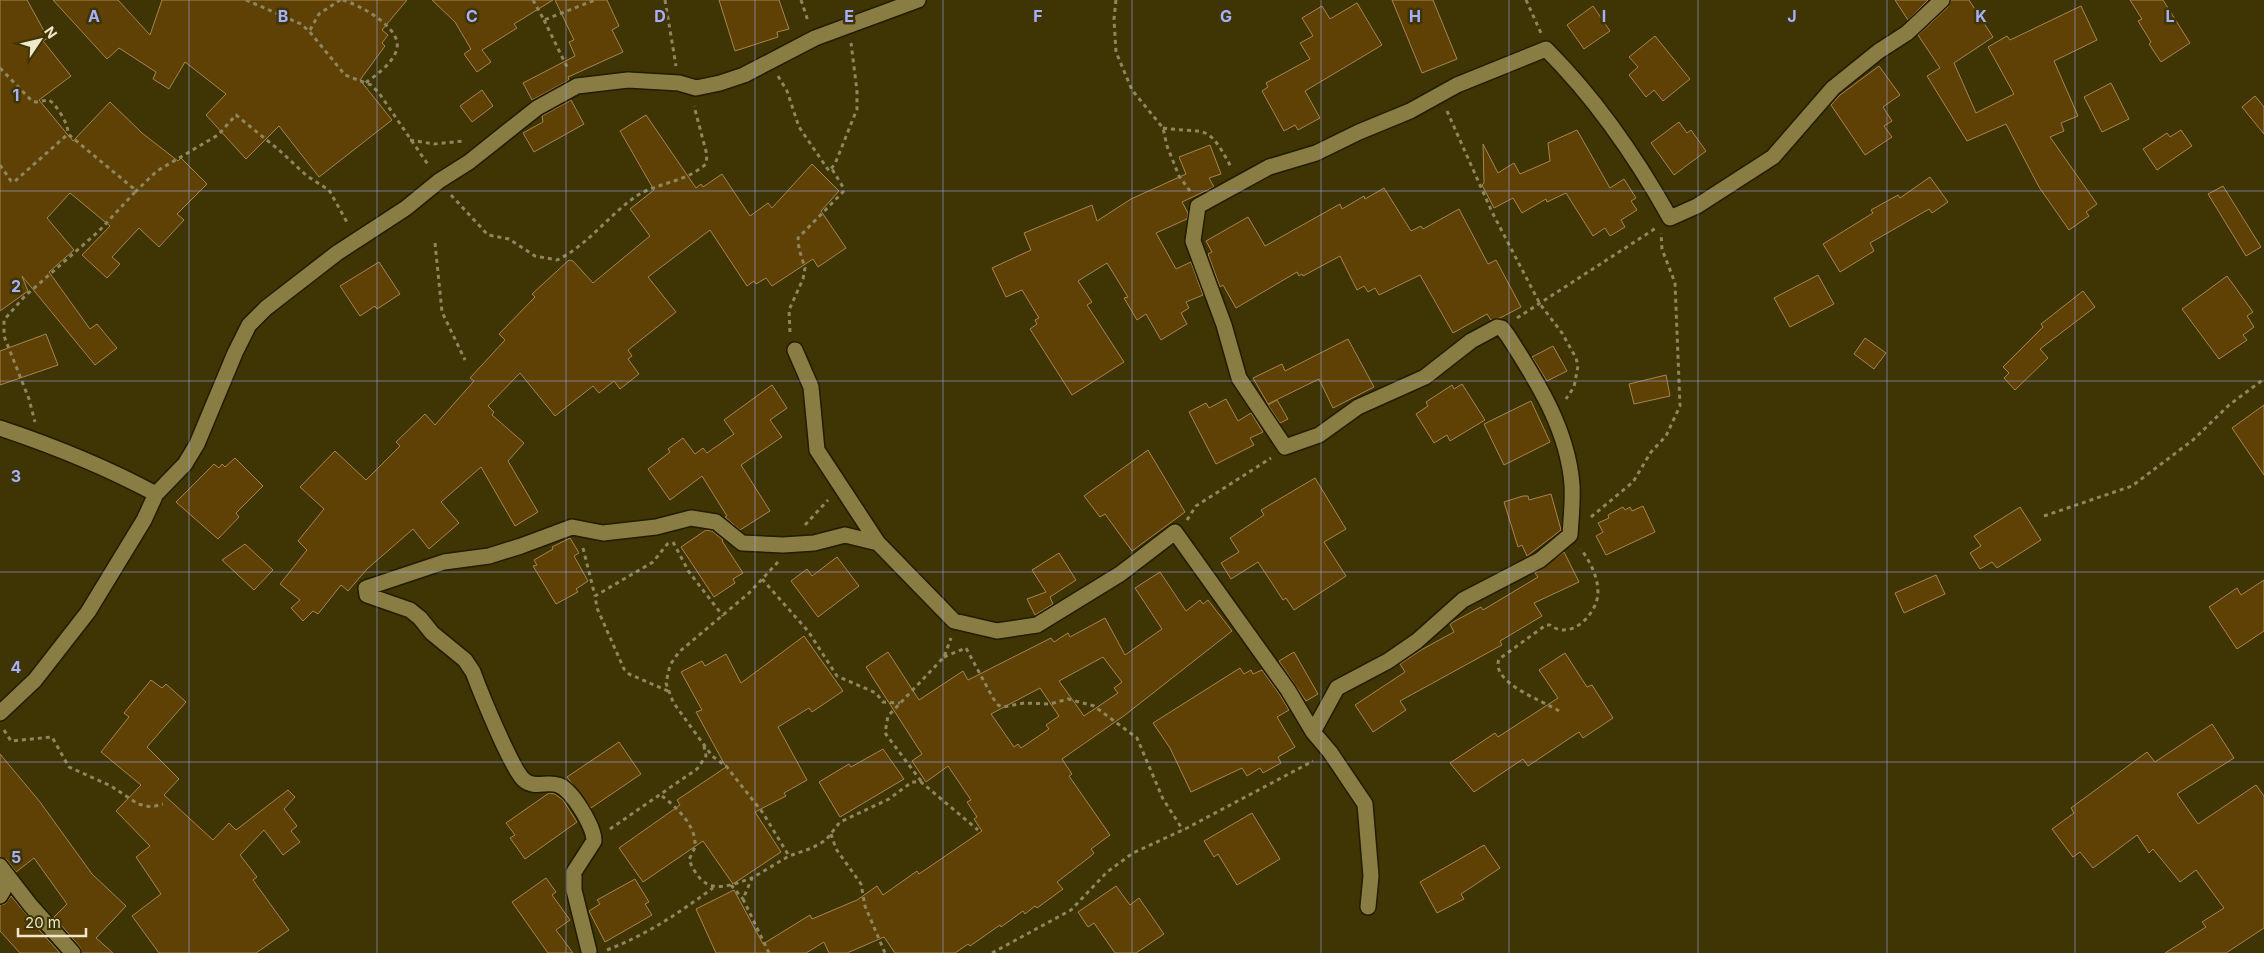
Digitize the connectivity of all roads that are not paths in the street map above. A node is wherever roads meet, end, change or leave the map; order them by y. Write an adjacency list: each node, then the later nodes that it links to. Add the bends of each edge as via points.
1 (918, 0): 5 (street, via 815,38 744,75 696,88 679,83 628,80 577,86 538,108 469,162 266,308 248,325 197,444 185,464)
2 (1942, 0): 8 (street, via 1907,34 1879,50 1833,88 1773,157 1697,206 1670,218 1640,164 1616,131 1546,49 1440,94 1316,153 1246,178 1198,206 1193,241 1224,325 1239,378 1285,447 1318,435 1358,407 1425,377 1490,329 1502,328 1554,417 1565,446 1572,485 1570,533 1540,560 1463,600 1417,642 1337,688)
3 (795, 350): 6 (street, via 811,387 817,450)
4 (0, 428): 5 (street, via 38,440)
5 (156, 494): 7 (street, via 144,520 88,612 34,680)
6 (878, 543): 8 (street, via 954,620 997,631 1038,625 1120,574 1175,532 1288,690); 12 (street, via 845,535 791,544 742,543 716,522 691,518 656,527 603,534 572,527 489,556 444,562 369,586 365,591 372,597 410,610 465,660 524,780 534,785 557,784 567,792 591,825 594,841 574,872 574,890)
7 (0, 713)
8 (1313, 732): 11 (street, via 1365,804 1371,876)
9 (2, 869): 10 (street, via 3,890); 13 (street)
10 (0, 896)
11 (1368, 907)
12 (589, 951)
13 (73, 953)

